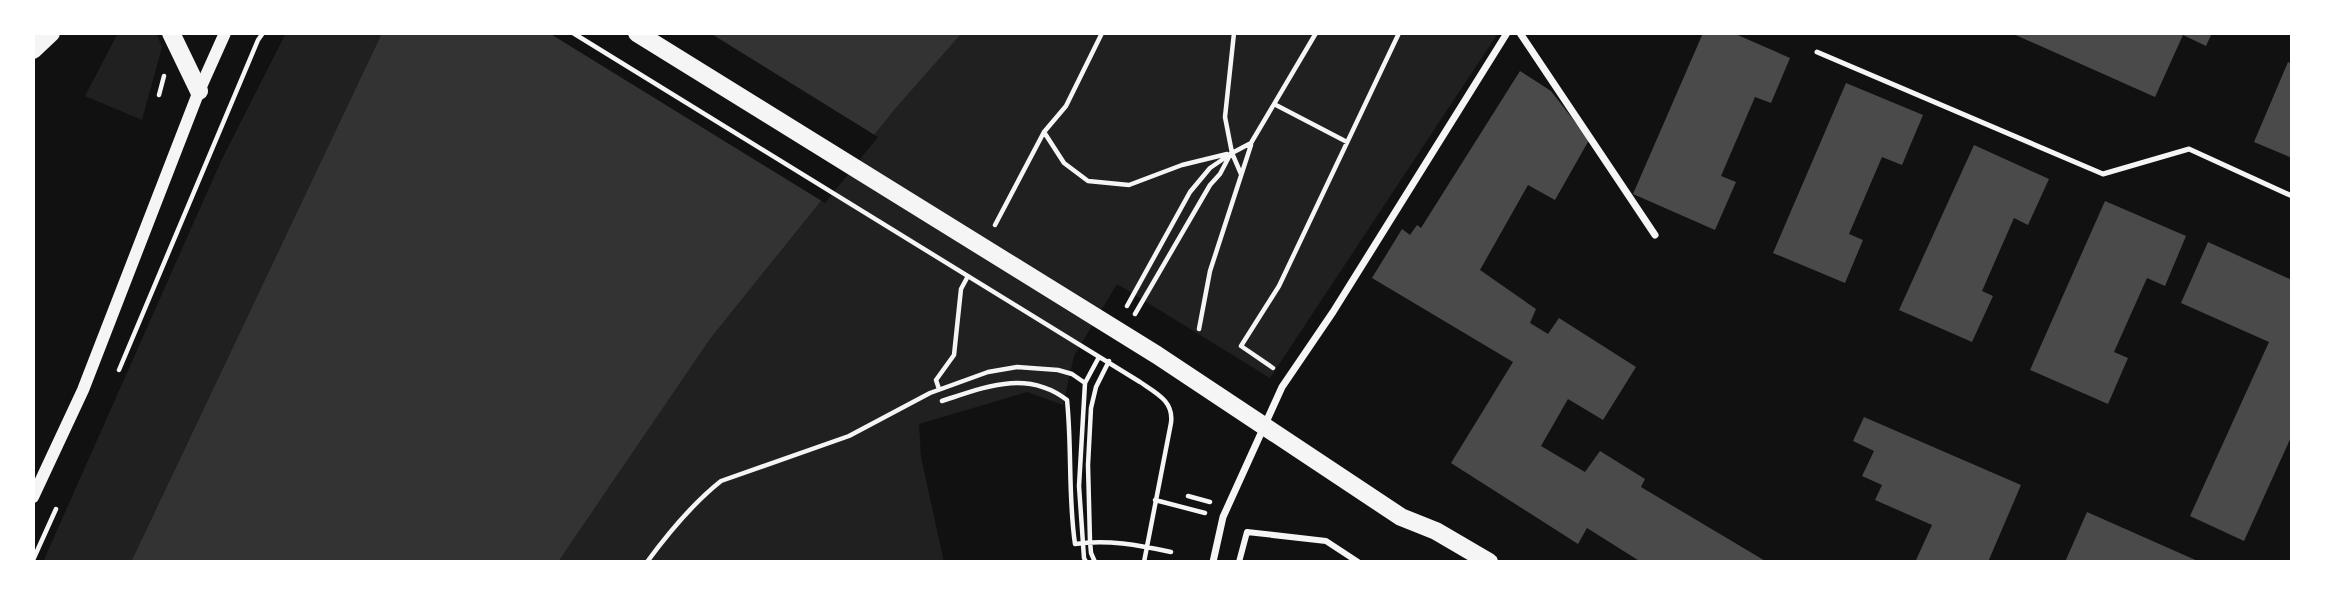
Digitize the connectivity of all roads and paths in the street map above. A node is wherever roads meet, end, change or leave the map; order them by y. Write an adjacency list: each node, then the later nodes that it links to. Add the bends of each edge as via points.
1 (36, 33): 14 (highway)
2 (51, 33): 15 (main road)
3 (170, 33): 17 (main road)
4 (225, 33): 17 (street)
5 (262, 33): 32 (path)
6 (573, 33): 41 (path, via 1166,401 1172,417)
7 (637, 33): 38 (main road)
8 (1102, 33): 19 (path, via 1066,106)
9 (1234, 33): 22 (path, via 1225,117)
10 (1316, 33): 18 (path)
11 (1399, 33): 20 (path)
12 (1507, 33): 33 (street)
13 (1520, 33): 26 (street)
14 (33, 39)
15 (33, 50)
16 (1817, 52): 24 (lane, via 2103,174 2189,149)
17 (199, 91): 39 (street, via 83,390)
18 (1274, 104): 20 (path); 21 (path)
19 (1044, 132): 22 (path, via 1064,163 1088,181 1129,185 1182,164); 25 (path)
20 (1347, 142): 33 (path, via 1279,286 1241,346)
21 (1251, 143): 22 (path); 23 (path)
22 (1232, 153): 23 (path); 28 (path, via 1210,168 1190,192); 29 (path)
23 (1241, 175): 30 (path, via 1210,271)
24 (2292, 196)
25 (993, 229)
26 (1655, 235)
27 (974, 265): 36 (path, via 961,289 954,355 936,380)
28 (1138, 286)
29 (1146, 292)
30 (1199, 329)
31 (1093, 368): 34 (path)
32 (115, 378)
33 (1288, 378): 38 (street)
34 (1085, 383): 36 (path, via 1058,370 1017,368 988,372); 44 (path, via 1079,486)
35 (1096, 387): 43 (path, via 1088,465)
36 (939, 389): 48 (path, via 849,436 720,481 672,527)
37 (942, 401): 44 (path, via 1003,383 1029,382 1067,400 1070,512 1075,544)
38 (1263, 424): 42 (street); 55 (main road, via 1401,517)
39 (33, 497)
40 (60, 500): 47 (path)
41 (1155, 500): 42 (path); 45 (path)
42 (1223, 517): 52 (street)
43 (1090, 541): 44 (path); 45 (path); 50 (path)
44 (1083, 542): 49 (path)
45 (1147, 547): 46 (path); 51 (path)
46 (1171, 552)
47 (33, 560)
48 (647, 562)
49 (1086, 562)
50 (1096, 562)
51 (1144, 562)
52 (1213, 562)
53 (1238, 562): 54 (street, via 1247,532 1326,541)
54 (1358, 562)
55 (1489, 562)

